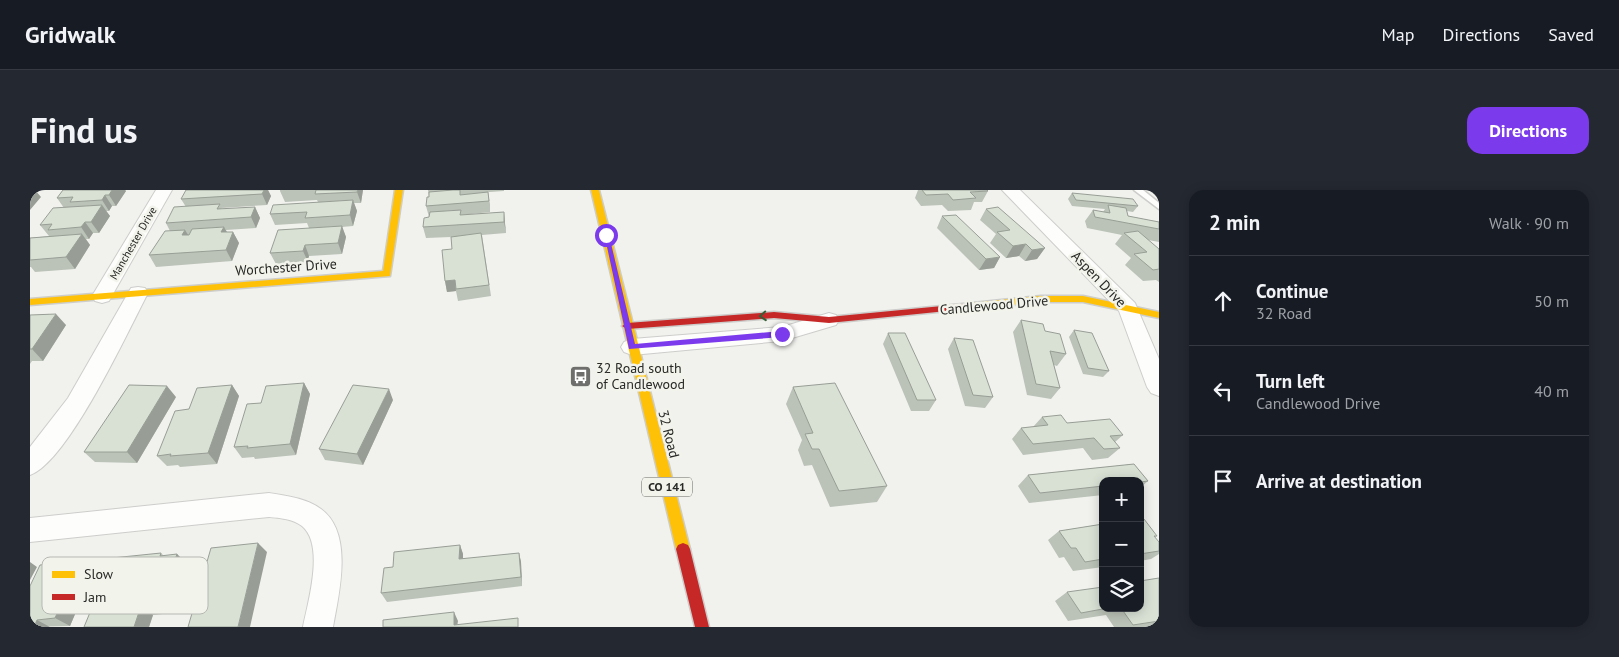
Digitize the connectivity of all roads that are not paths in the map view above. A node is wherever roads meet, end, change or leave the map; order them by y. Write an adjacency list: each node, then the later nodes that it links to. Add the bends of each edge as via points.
1 (164, 190): 8 (street, Manchester Drive)
2 (399, 190): 7 (street, Worchester Drive, via 387,274)
3 (594, 190): 13 (street, 32 Road / CO 141)
4 (1010, 190): 10 (street, Aspen Drive)
5 (1138, 190): 6 (lane)
6 (1159, 206)
7 (138, 293): 8 (street, Worchester Drive); 15 (street, via 76,408)
8 (102, 296): 9 (street, Worchester Drive)
9 (30, 302)
10 (1128, 308): 11 (street, Candlewood Drive); 12 (street, Candlewood Drive, via 1082,299 1041,300); 14 (street, Aspen Drive)
11 (1159, 315)
12 (829, 320): 13 (street, Candlewood Drive, via 782,334)
13 (629, 336): 18 (street, 32 Road / CO 141)
14 (1159, 387)
15 (30, 464)
16 (30, 530): 17 (street, via 269,505 300,510 321,526 329,549)
17 (318, 627)
18 (702, 627)

